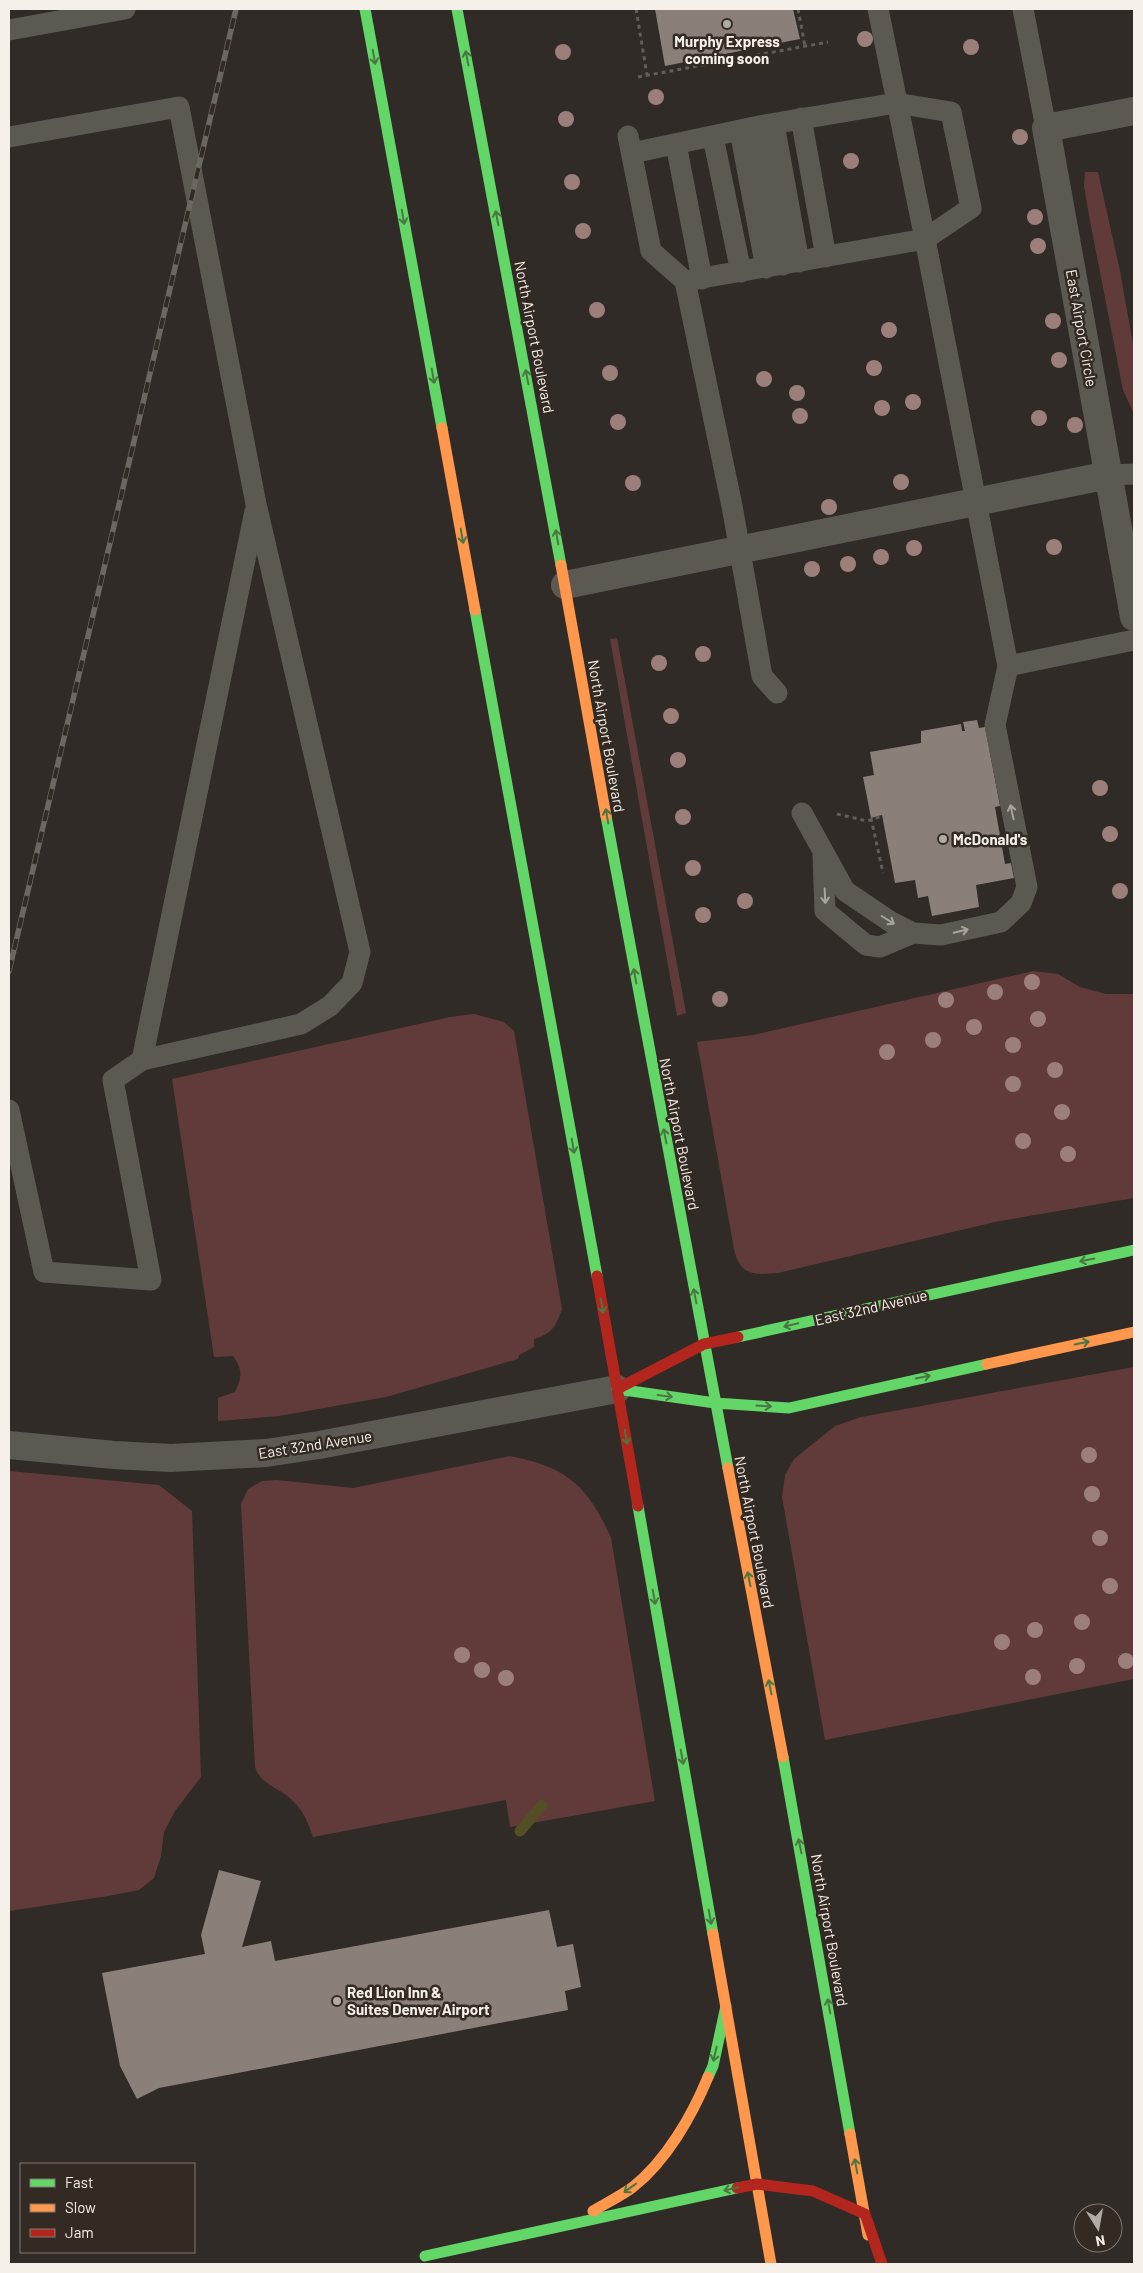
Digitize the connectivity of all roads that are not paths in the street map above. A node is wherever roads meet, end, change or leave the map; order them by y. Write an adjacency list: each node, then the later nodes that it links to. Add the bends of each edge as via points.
1 (125, 9): 6 (lane)
2 (365, 9): 37 (main road, one-way to 37)
3 (457, 9): 24 (main road, North Airport Boulevard, one-way to 3)
4 (878, 9): 7 (lane)
5 (1023, 9): 11 (lane)
6 (9, 30)
7 (896, 102): 9 (lane); 15 (lane); 15 (lane, via 952,112 971,208)
8 (1134, 111): 11 (street)
9 (801, 118): 10 (lane); 16 (lane)
10 (758, 127): 13 (lane); 17 (lane)
11 (1046, 128): 20 (street, East Airport Circle)
12 (9, 137): 22 (lane, via 179,107)
13 (713, 137): 14 (lane); 18 (lane)
14 (676, 144): 19 (lane); 19 (lane, via 630,144 651,251)
15 (925, 239): 16 (lane); 21 (lane)
16 (826, 257): 17 (lane)
17 (783, 265): 18 (lane)
18 (741, 272): 19 (lane)
19 (693, 280): 23 (lane)
20 (1121, 474): 21 (street); 25 (street, East Airport Circle)
21 (975, 502): 23 (street); 27 (lane)
22 (256, 504): 32 (lane); 32 (lane, via 360,952 352,983 330,1006 301,1024)
23 (740, 550): 24 (street); 28 (lane, via 762,676)
24 (566, 585): 36 (main road, North Airport Boulevard, one-way to 24)
25 (1134, 617)
26 (1134, 640): 27 (lane)
27 (1008, 666): 31 (lane, one-way to 27, via 941,935 1001,922 1017,908 1025,894 1025,872 995,725)
28 (777, 694)
29 (802, 813): 30 (lane)
30 (822, 847): 31 (lane, one-way to 31, via 845,891); 31 (lane, one-way to 31, via 826,911 866,945 880,947)
31 (912, 933)
32 (142, 1060): 33 (lane, via 112,1080 151,1280 44,1272)
33 (9, 1110)
34 (1134, 1250): 36 (main road, East 32nd Avenue, one-way to 36)
35 (1134, 1332): 38 (main road, East 32nd Avenue, one-way to 35, via 790,1408)
36 (704, 1344): 37 (main road, East 32nd Avenue); 38 (main road, North Airport Boulevard)
37 (617, 1389): 38 (main road, East 32nd Avenue, one-way to 38); 39 (street, East 32nd Avenue, via 266,1452 171,1458); 40 (main road, one-way to 40)
38 (715, 1403): 42 (main road, North Airport Boulevard, one-way to 38, via 806,1879)
39 (9, 1446)
40 (726, 2006): 41 (main road); 43 (main road, one-way to 43, via 713,2066 696,2107 664,2155 633,2187 592,2211)
41 (757, 2184): 42 (main road, via 813,2191); 43 (main road, one-way to 43); 45 (main road)
42 (865, 2214): 46 (main road, North Airport Boulevard); 47 (main road)
43 (424, 2256): 44 (main road)
44 (412, 2262)
45 (771, 2264)
46 (874, 2264)
47 (882, 2264)

